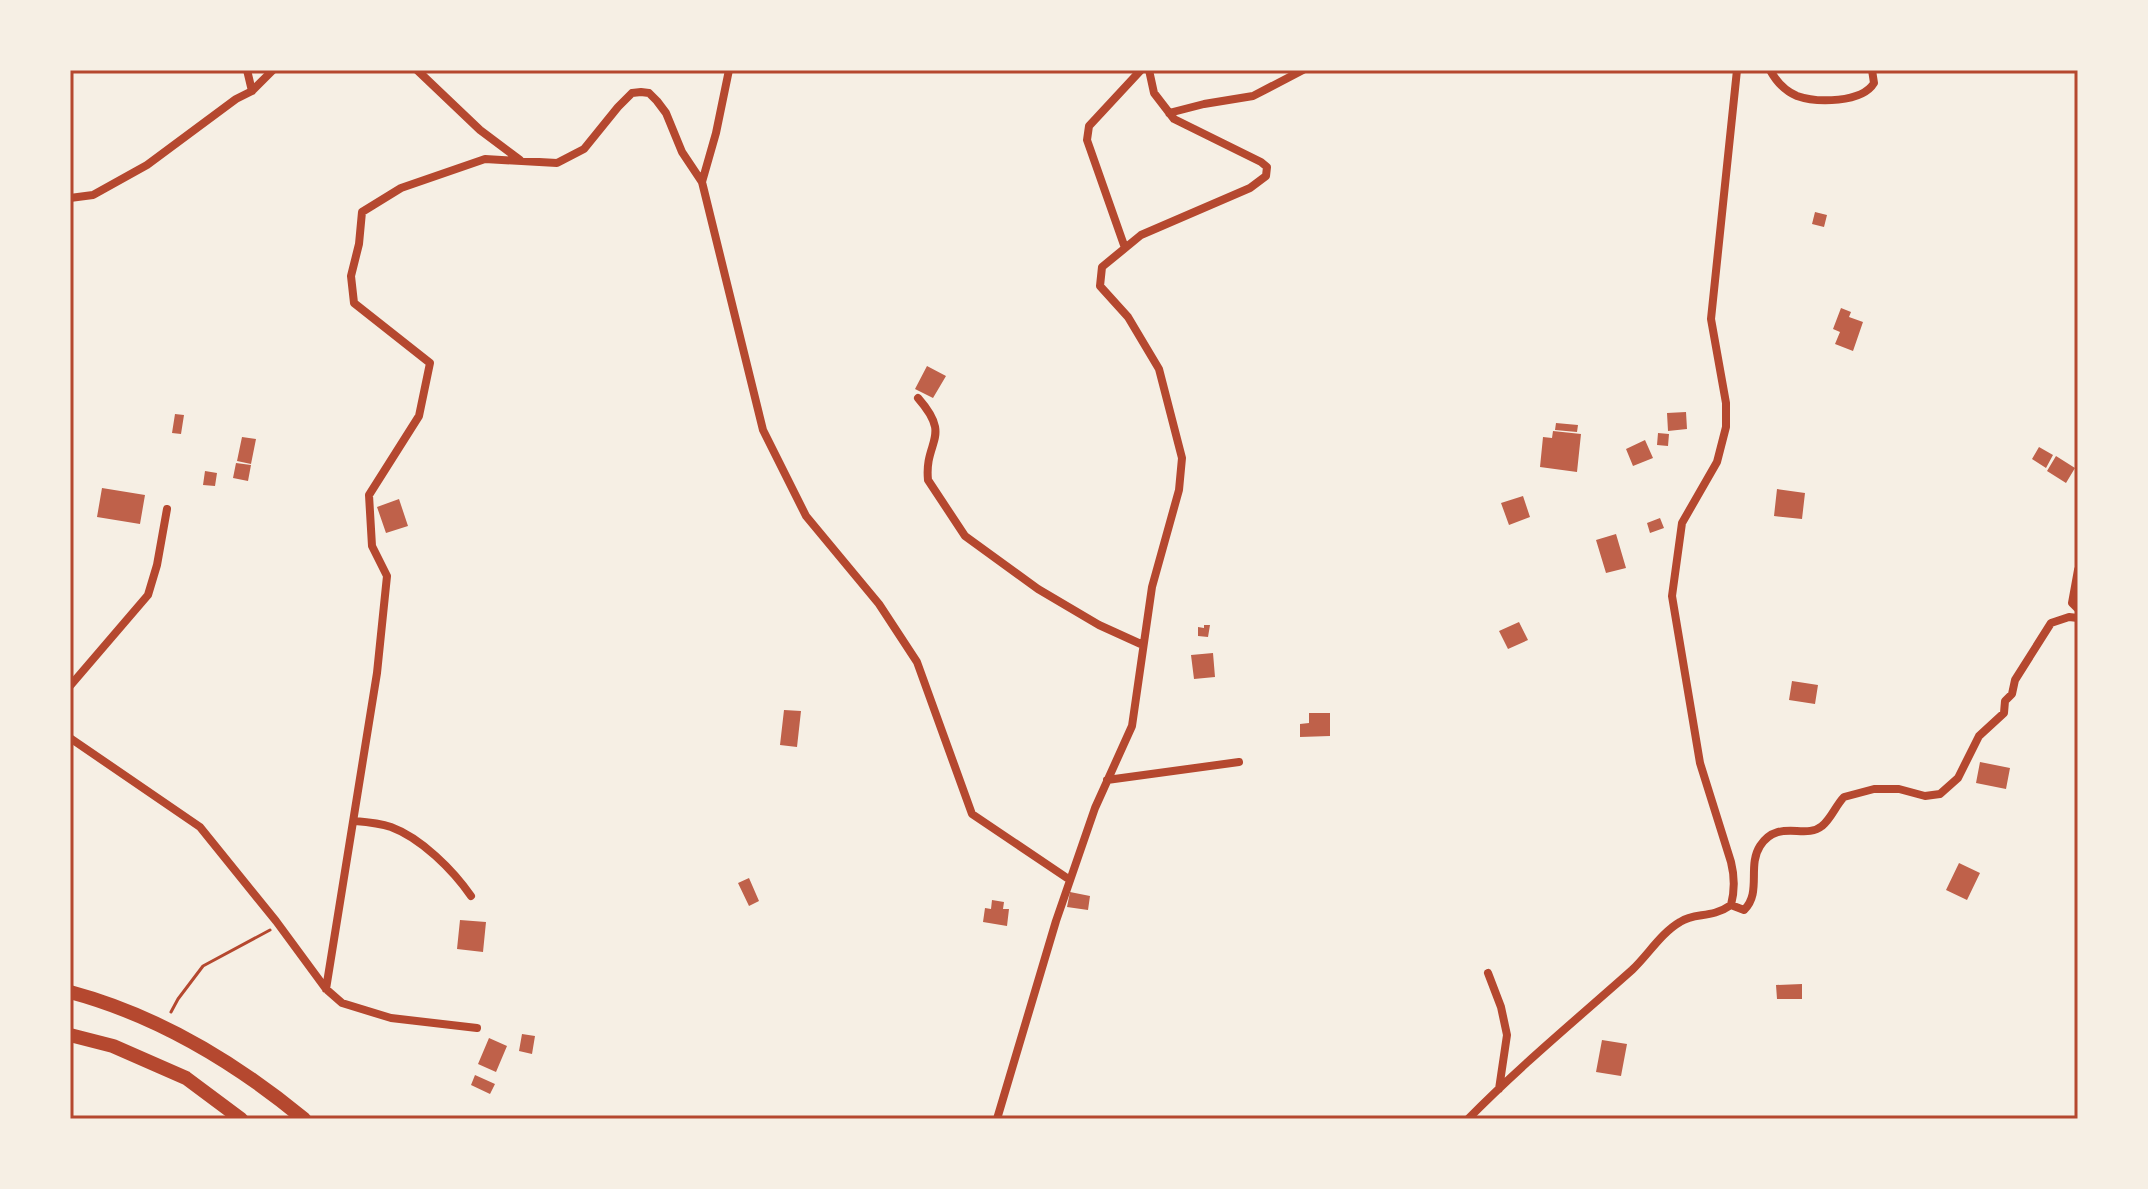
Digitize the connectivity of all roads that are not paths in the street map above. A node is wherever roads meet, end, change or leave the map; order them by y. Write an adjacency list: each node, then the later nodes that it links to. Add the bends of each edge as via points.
1 (247, 70): 11 (street)
2 (273, 70): 11 (street)
3 (417, 70): 13 (street)
4 (729, 70): 14 (street)
5 (1141, 70): 16 (street, via 1089,126 1087,140)
6 (1149, 70): 12 (street, via 1154,93)
7 (1303, 70): 12 (street, via 1253,96)
8 (1737, 70): 30 (street, via 1711,319 1726,427 1717,462 1682,523 1672,596 1700,763 1735,878)
9 (1770, 70): 10 (street, via 1797,96 1823,99 1862,93 1874,83)
10 (1872, 70)
11 (252, 91): 15 (street, via 147,165 93,195)
12 (1169, 113): 16 (street, via 1261,162 1266,176 1250,188 1141,235)
13 (520, 160): 14 (street, via 557,163 572,156 632,93 641,92 649,93 666,113); 27 (street, via 485,159 401,188 362,212 351,276 354,303 430,363 419,416 369,495 372,546 387,576)
14 (702, 182): 28 (street, via 763,430 806,516 879,604 917,662 972,814)
15 (70, 198)
16 (1125, 248): 22 (street, via 1102,267 1100,286 1128,317 1159,369 1182,458)
17 (918, 398): 22 (street, via 937,427 928,480 965,536 1038,589)
18 (167, 509): 23 (street, via 148,595)
19 (2078, 570): 20 (street, via 2072,603)
20 (2078, 609)
21 (2078, 618): 30 (street, via 2051,623 2015,680 2004,713 1979,736 1958,778 1944,791 1925,796 1874,789 1844,797 1814,831 1782,830 1761,844 1751,901 1744,910)
22 (1143, 645): 26 (street, via 1132,726)
23 (70, 686)
24 (70, 738): 32 (street, via 200,827)
25 (1239, 762): 26 (street)
26 (1107, 780): 28 (street)
27 (354, 821): 29 (street, via 405,833); 32 (street)
28 (1070, 880): 39 (street)
29 (471, 896)
30 (1731, 905): 36 (street, via 1672,927)
31 (1488, 973): 36 (street, via 1507,1035)
32 (326, 989): 34 (street, via 342,1003 391,1018)
33 (70, 992): 38 (main road, via 164,1027)
34 (477, 1028)
35 (70, 1035): 37 (main road, via 113,1046 186,1078)
36 (1499, 1090): 40 (street)
37 (241, 1119)
38 (304, 1119)
39 (997, 1119)
40 (1468, 1119)

